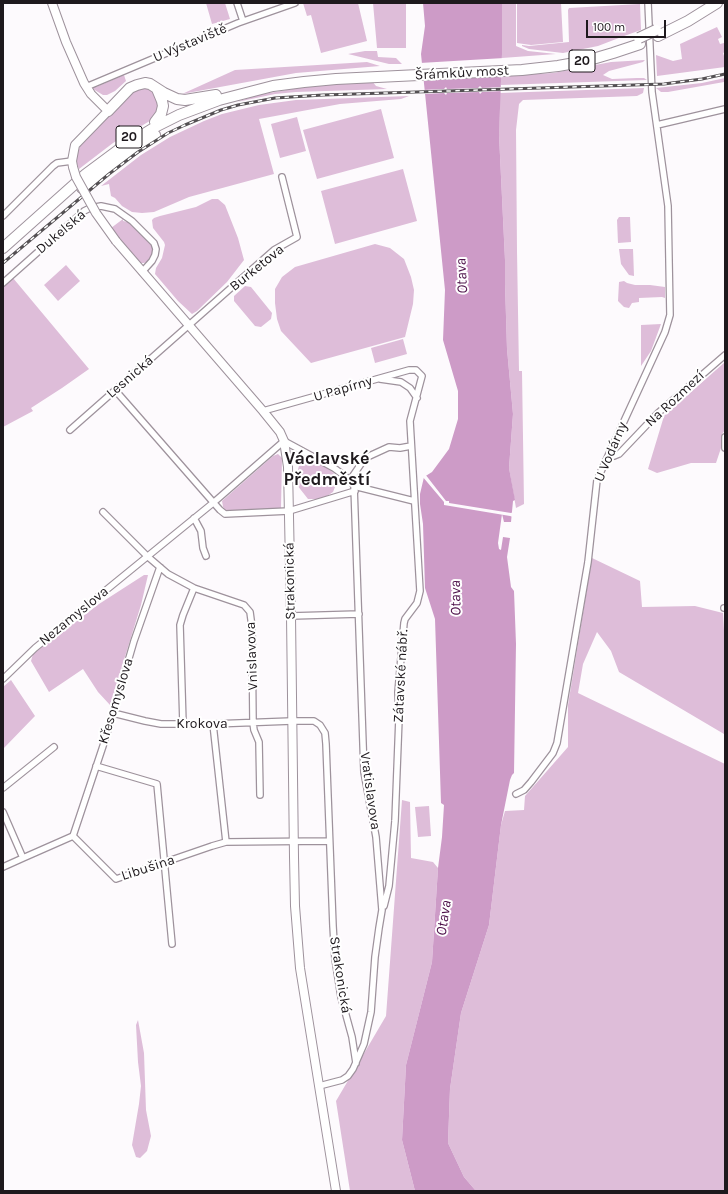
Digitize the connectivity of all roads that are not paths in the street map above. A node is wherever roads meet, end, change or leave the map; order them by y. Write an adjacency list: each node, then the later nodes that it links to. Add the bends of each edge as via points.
1 (52, 3): 9 (main road)
2 (237, 3): 7 (street)
3 (295, 3): 7 (street, U Výstaviště)
4 (648, 3): 15 (street, U Vodárny, via 651,87)
5 (706, 3): 8 (highway, 20)
6 (717, 3): 8 (highway, 20, via 688,21)
7 (243, 21): 9 (street, U Výstaviště)
8 (657, 33): 11 (highway, Šrámkův most / 20, via 613,53 586,61 522,67 402,72 273,86)
9 (86, 87): 13 (main road)
10 (156, 87): 11 (highway, via 177,99); 13 (highway, via 144,83 130,88); 14 (highway, via 163,106)
11 (218, 98): 14 (highway, 20, via 187,106); 18 (highway, via 126,154); 21 (highway, 20, via 157,126 121,148 86,174)
12 (725, 109): 15 (street)
13 (108, 111): 16 (main road, via 75,146)
14 (155, 122): 20 (highway, 20, via 98,159)
15 (657, 125): 36 (street, U Vodárny, via 668,206 670,315 665,332)
16 (72, 164): 18 (main road, bridge); 19 (street, via 57,163 53,166)
17 (282, 177): 24 (street, Burketova, via 297,237 274,250)
18 (82, 188): 22 (main road, bridge, via 116,242)
19 (3, 216)
20 (3, 240)
21 (3, 248)
22 (142, 272): 23 (street, Dukelská, via 155,255 154,243 132,221 115,209 101,206 84,212); 24 (main road)
23 (3, 283)
24 (189, 325): 28 (street, Lesnická); 30 (main road)
25 (725, 354): 36 (street, Na Rozmezí, via 658,413 619,454)
26 (422, 376): 27 (street, U Papírny, via 416,370 409,370); 29 (street, Zátavské nábř.)
27 (377, 379): 29 (street, via 401,382 410,388); 30 (street, U Papírny)
28 (115, 390): 31 (street, Lesnická); 40 (street)
29 (417, 398): 34 (street, Zátavské nábř., via 410,421)
30 (263, 411): 33 (main road)
31 (70, 430)
32 (725, 436): 35 (street)
33 (284, 441): 37 (street, via 334,468); 40 (street, Nezamyslova); 41 (main road, Strakonická, via 288,467)
34 (411, 446): 37 (street, via 389,447 365,458); 39 (street, Zátavské nábř.)
35 (725, 448)
36 (608, 457): 59 (street, U Vodárny, via 597,480 588,562 557,743 531,782)
37 (350, 480): 38 (street)
38 (354, 488): 39 (street); 41 (street); 48 (street, Vratislavova)
39 (414, 501): 69 (street, Zátavské nábř., via 420,591 415,607 405,618 404,623 398,692 395,822 389,886)
40 (213, 503): 41 (street, via 225,514); 43 (street, Nezamyslova)
41 (289, 511): 49 (main road, Strakonická)
42 (103, 512): 44 (street, Vnislavova)
43 (194, 518): 44 (street, Nezamyslova); 45 (street, via 201,531)
44 (148, 556): 46 (street, Vnislavova); 50 (street, Nezamyslova, via 35,648)
45 (206, 556)
46 (160, 567): 47 (street, Vnislavova); 51 (street, Křesomyslova, via 134,640)
47 (194, 588): 53 (street, Vnislavova, via 244,605 250,612); 54 (street, via 180,625)
48 (359, 614): 49 (street); 69 (street, Vratislavova, via 364,772 376,837)
49 (291, 616): 52 (main road, Strakonická)
50 (3, 679)
51 (113, 713): 54 (street, Krokova, via 145,721); 57 (street, Křesomyslova)
52 (292, 721): 53 (street, Krokova); 63 (main road, Strakonická); 64 (street, Strakonická, via 314,721 325,733)
53 (253, 723): 55 (street, Krokova); 60 (street, Vnislavova, via 259,742)
54 (183, 724): 55 (street, Krokova)
55 (213, 724): 65 (street)
56 (54, 747): 58 (street)
57 (96, 766): 62 (street, Křesomyslova); 67 (street, via 156,784)
58 (3, 788)
59 (516, 794)
60 (260, 795)
61 (3, 812): 66 (street)
62 (73, 836): 66 (street); 67 (street, Libušina, via 116,879)
63 (294, 841): 64 (street); 65 (street, Libušina); 72 (main road, Strakonická, via 295,906 300,968)
64 (329, 841): 71 (street, Strakonická, via 335,959)
65 (226, 842): 67 (street, Libušina)
66 (23, 858): 68 (street)
67 (165, 862): 70 (street)
68 (3, 867)
69 (382, 910): 71 (street, Vratislavova, via 371,1012 364,1044)
70 (172, 944)
71 (356, 1063): 72 (street, via 348,1076 342,1080)
72 (319, 1086): 73 (main road, Strakonická)
73 (336, 1191)

